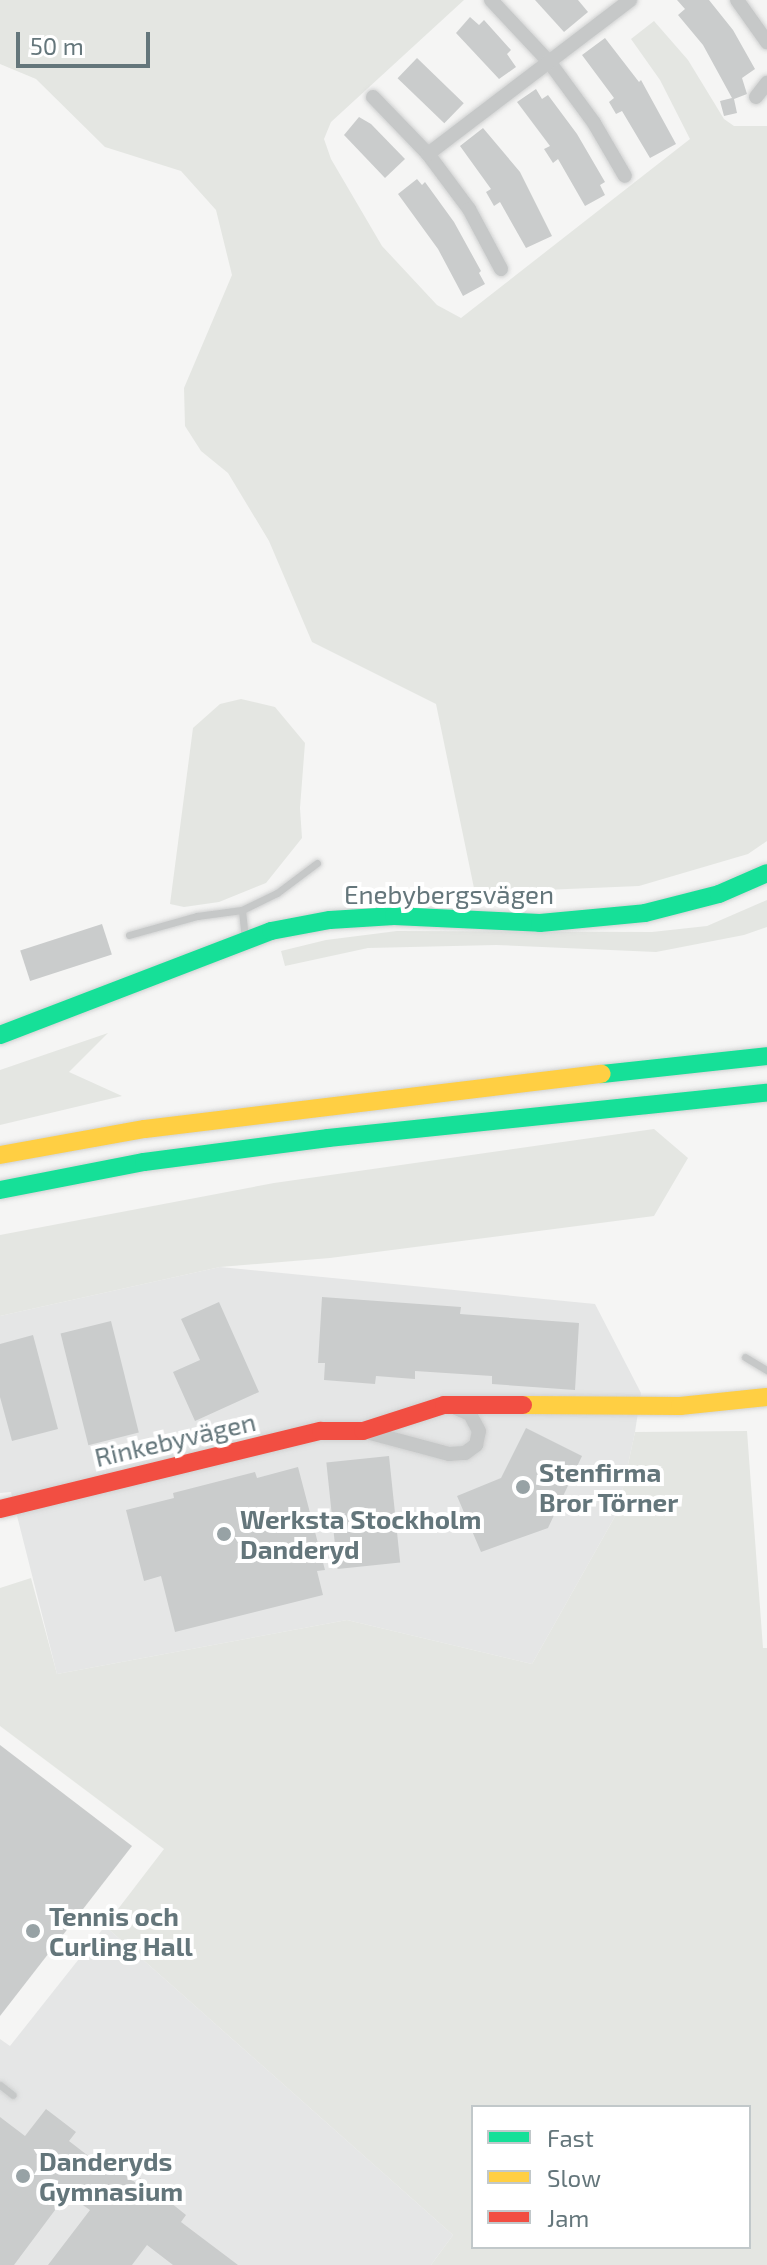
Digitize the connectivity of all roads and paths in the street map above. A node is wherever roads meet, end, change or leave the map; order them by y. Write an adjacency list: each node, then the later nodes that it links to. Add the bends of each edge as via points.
1 (491, 0): 5 (street)
2 (630, 0): 5 (street)
3 (737, 0): 4 (street)
4 (767, 42)
5 (550, 63): 9 (street); 10 (street)
6 (767, 83): 8 (street)
7 (373, 97): 9 (street)
8 (756, 97)
9 (428, 154): 11 (street, via 469,209)
10 (625, 176)
11 (501, 269)
12 (317, 863): 14 (lane, via 277,893)
13 (767, 873): 16 (main road, Enebybergsvägen, via 719,894 645,913 540,923 330,920)
14 (242, 910): 15 (lane); 16 (lane)
15 (129, 935)
16 (245, 940): 17 (main road, Enebybergsvägen)
17 (0, 1035)
18 (767, 1056): 20 (main road, via 263,1113)
19 (767, 1093): 21 (main road, via 297,1142 144,1162)
20 (0, 1155)
21 (0, 1190)
22 (745, 1357): 23 (lane)
23 (767, 1370)
24 (767, 1397): 25 (main road, Rinkebyvägen, via 680,1406)
25 (444, 1405): 26 (main road, Rinkebyvägen); 26 (street, Rinkebyvägen, via 470,1414 476,1422 479,1438 465,1453 449,1454)
26 (363, 1431): 27 (main road, Rinkebyvägen, via 321,1431)
27 (0, 1509)
28 (0, 2085): 29 (lane)
29 (13, 2095)

